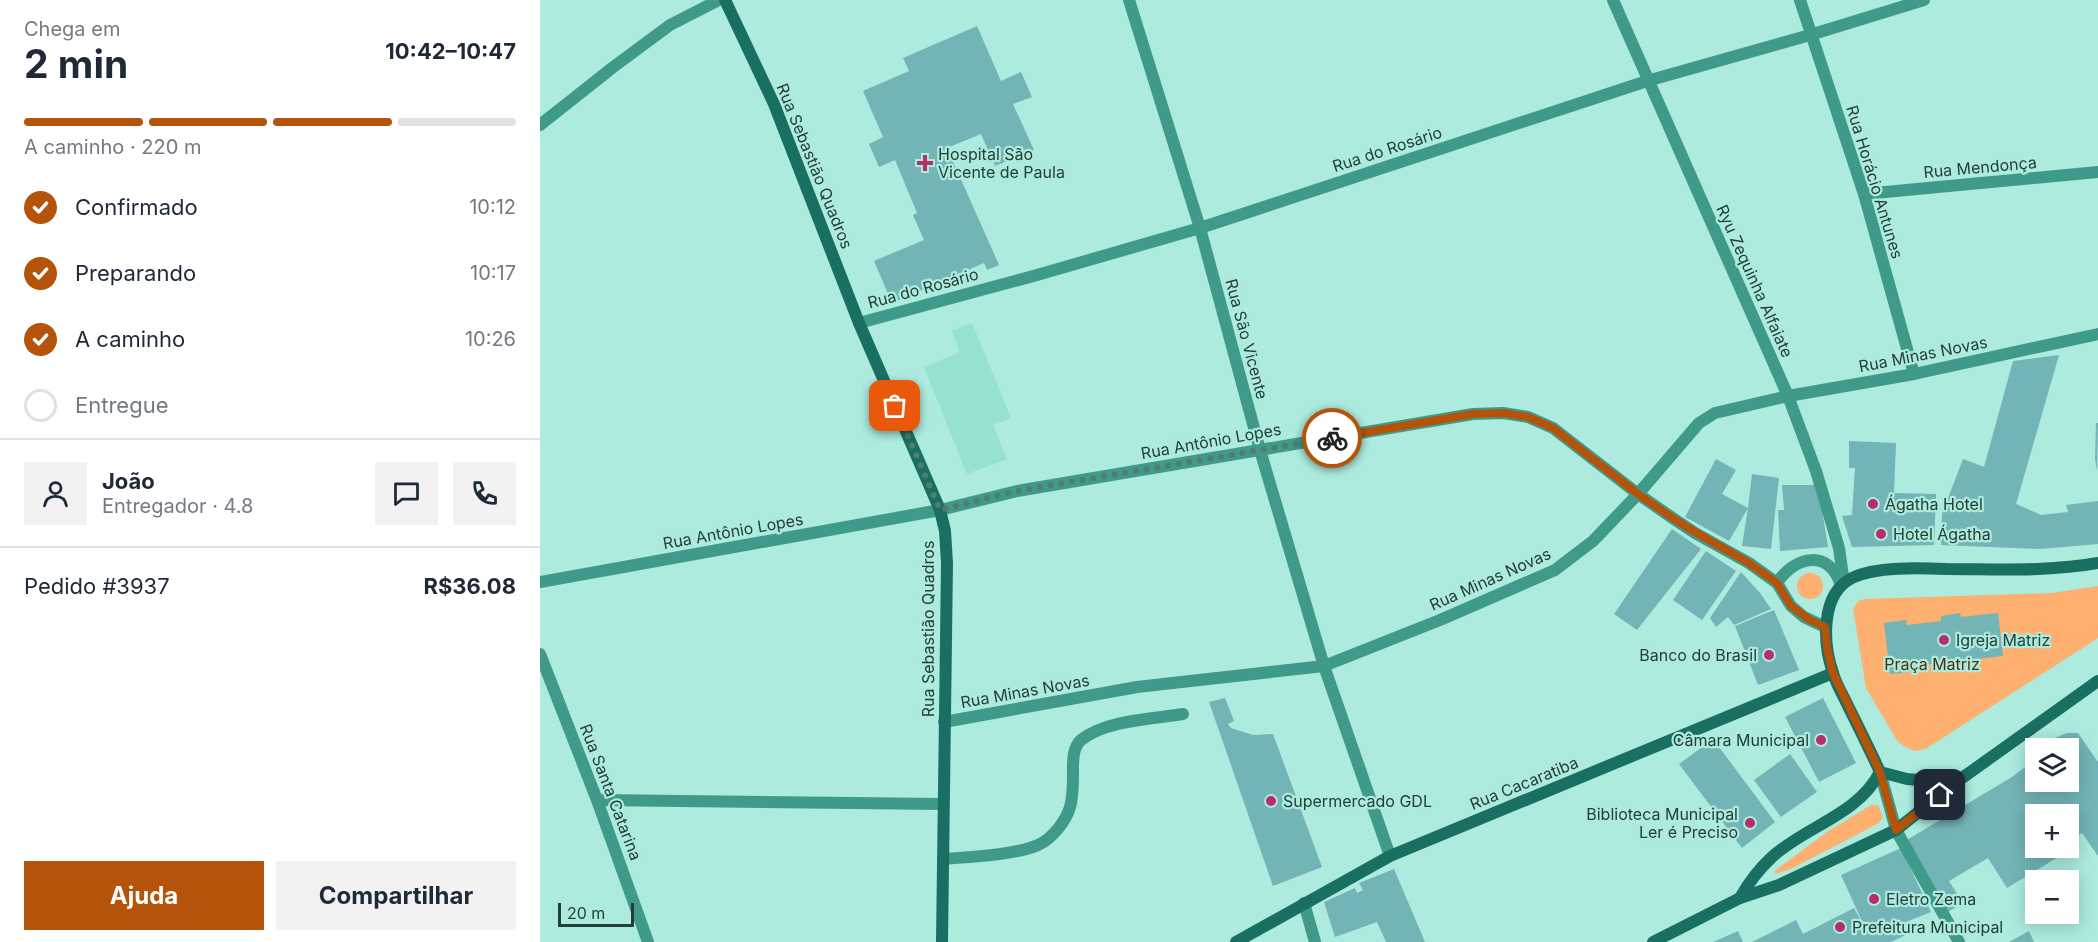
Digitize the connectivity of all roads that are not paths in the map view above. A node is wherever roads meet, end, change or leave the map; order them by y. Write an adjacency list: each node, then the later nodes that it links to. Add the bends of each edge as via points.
1 (719, 0): 9 (street, via 670,25)
2 (725, 0): 13 (street, Rua Sebastião Quadros, via 774,104)
3 (1129, 0): 12 (street, Rua São Vicente)
4 (1613, 0): 8 (street, Ryu Zequinha Alfaiate)
5 (1800, 0): 7 (street, Rua Horácio Antunes)
6 (1924, 0): 7 (street, Rua do Rosário)
7 (1810, 35): 8 (street, Rua do Rosário); 11 (street, Rua Horácio Antunes)
8 (1647, 81): 12 (street, Rua do Rosário); 16 (street, Ryu Zequinha Alfaiate)
9 (540, 125)
10 (2098, 172): 11 (street, Rua Mendonça)
11 (1864, 194): 15 (street, Rua Horácio Antunes)
12 (1200, 228): 13 (street, Rua do Rosário); 17 (street, Rua São Vicente)
13 (859, 322): 19 (street, Rua Sebastião Quadros)
14 (2098, 334): 15 (street, Rua Minas Novas)
15 (1914, 374): 16 (street, Rua Minas Novas)
16 (1788, 396): 18 (street, Rua Minas Novas, via 1737,406 1699,423); 23 (street, Ryu Zequinha Alfaiate, via 1839,548)
17 (1260, 450): 18 (street, Rua Antônio Lopes, via 1473,414 1503,413 1528,417 1553,428); 19 (street, Rua Antônio Lopes, via 1017,491); 26 (street, Rua São Vicente)
18 (1638, 494): 22 (street, Rua Antônio Lopes); 26 (street, Rua Minas Novas, via 1593,541 1555,570)
19 (940, 510): 21 (street, Rua Antônio Lopes); 30 (street, Rua Sebastião Quadros, via 947,563)
20 (2098, 563): 23 (street, via 2045,570 1914,568 1871,572)
21 (540, 582)
22 (1777, 583): 23 (street, via 1796,564 1817,561 1835,570); 24 (street, Rua Antônio Lopes, via 1791,606)
23 (1843, 585): 24 (street, via 1827,612)
24 (1825, 627): 27 (street)
25 (540, 654): 33 (street, Rua Santa Catarina)
26 (1324, 666): 30 (street, Rua Minas Novas, via 1137,687); 36 (street, Rua São Vicente)
27 (1833, 673): 31 (street); 36 (street, Rua Cacaratiba)
28 (2098, 681): 32 (street)
29 (1183, 714): 37 (street, via 1124,723 1080,741 1075,748 1070,808 1046,841 1011,851)
30 (945, 722): 34 (street, Rua Sebastião Quadros)
31 (1880, 772): 32 (street, via 1907,779); 35 (street); 38 (street, via 1855,804 1773,856 1752,877)
32 (1955, 783): 35 (street)
33 (597, 800): 34 (street); 40 (street, Rua Santa Catarina)
34 (942, 804): 37 (street, Rua Sebastião Quadros)
35 (1896, 830): 38 (street, via 1779,885); 45 (street)
36 (1390, 856): 39 (street, Rua Cacaratiba)
37 (943, 858): 41 (street, Rua Sebastião Quadros)
38 (1740, 898): 44 (street)
39 (1304, 903): 42 (street, Rua Cacaratiba); 43 (street)
40 (648, 942)
41 (942, 942)
42 (1236, 942)
43 (1315, 942)
44 (1653, 942)
45 (1959, 942)

